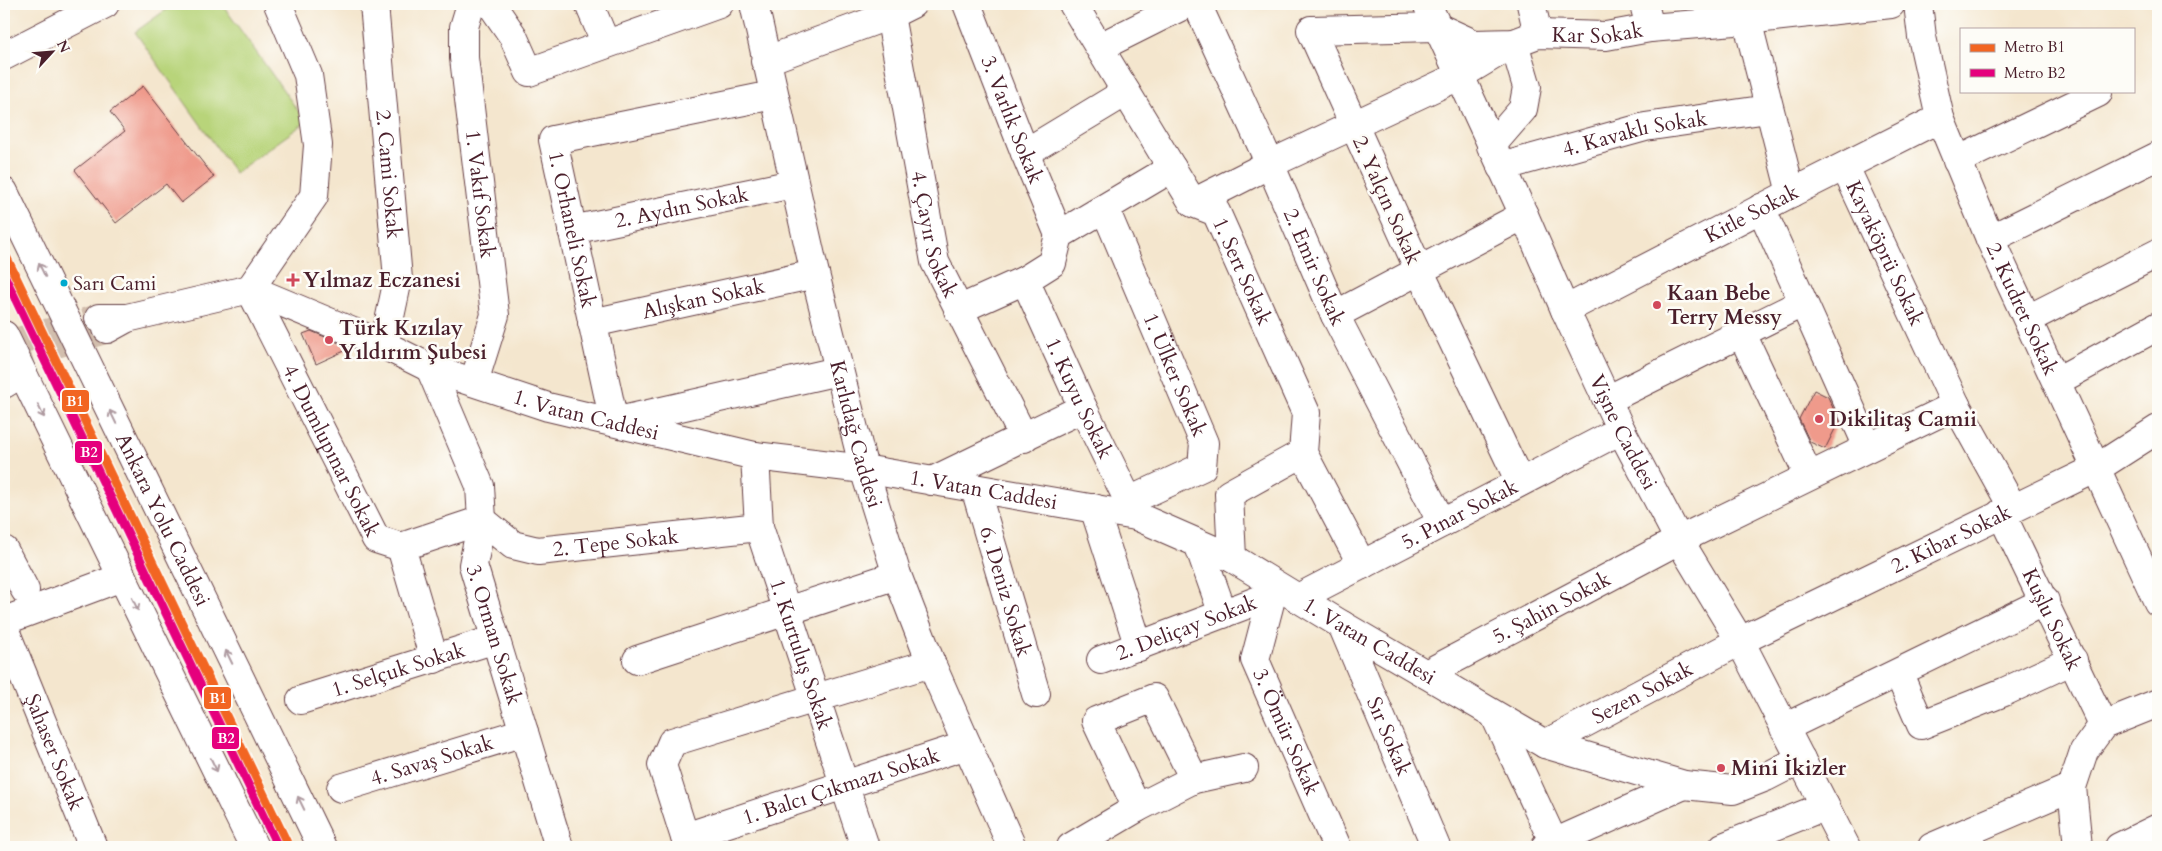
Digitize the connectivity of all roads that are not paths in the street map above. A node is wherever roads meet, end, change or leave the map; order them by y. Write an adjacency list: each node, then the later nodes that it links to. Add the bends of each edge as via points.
1 (105, 4): 23 (main road)
2 (278, 4): 53 (main road, via 308,75 318,145 315,188 314,196)
3 (374, 4): 64 (main road, 2. Cami Sokak, via 398,279)
4 (471, 4): 69 (main road, 1. Vakıf Sokak, via 464,27 464,58 495,315)
5 (491, 4): 21 (main road, via 513,36 529,72)
6 (590, 4): 21 (main road)
7 (719, 4): 21 (main road)
8 (967, 4): 32 (main road, 3. Varlık Sokak)
9 (1073, 4): 22 (main road, 1. Sert Sokak)
10 (1186, 4): 22 (main road)
11 (1197, 4): 36 (main road, 2. Emir Sokak)
12 (1532, 4): 20 (main road)
13 (1918, 4): 30 (main road, 2. Kudret Sokak)
14 (757, 5): 24 (main road, Karlıdağ Caddesi)
15 (1874, 5): 17 (main road, Kar Sokak)
16 (901, 9): 24 (main road); 55 (main road, 4. Çayır Sokak, via 935,262)
17 (1760, 14): 19 (main road, Kar Sokak); 29 (main road)
18 (1432, 16): 20 (main road, Kar Sokak, via 1474,44); 25 (main road, Vişne Caddesi); 31 (main road, 2. Yalçın Sokak, via 1311,30)
19 (1647, 16): 20 (main road, Kar Sokak, via 1606,36)
20 (1526, 38): 25 (main road); 33 (main road, via 1527,87 1523,109)
21 (606, 44)
22 (1100, 47): 26 (main road, 1. Sert Sokak)
23 (4, 56)
24 (765, 61): 28 (main road, Karlıdağ Caddesi)
25 (1459, 76): 31 (main road); 33 (main road, Vişne Caddesi)
26 (1126, 92): 32 (main road); 38 (main road, 1. Sert Sokak)
27 (2098, 93): 35 (main road)
28 (773, 95): 39 (main road, Karlıdağ Caddesi); 46 (main road, 1. Orhaneli Sokak, via 553,140)
29 (1768, 109): 33 (main road, 4. Kavaklı Sokak, via 1645,126); 41 (main road)
30 (1940, 118): 35 (main road, 2. Kudret Sokak); 37 (main road, Kitle Sokak)
31 (1354, 126): 36 (main road); 50 (main road, 2. Yalçın Sokak)
32 (1025, 153): 47 (main road, 3. Varlık Sokak)
33 (1496, 156): 45 (main road, Vişne Caddesi)
34 (2158, 156): 48 (main road)
35 (1957, 161): 48 (main road, 2. Kudret Sokak)
36 (1270, 164): 42 (main road); 57 (main road, 2. Emir Sokak)
37 (1845, 167): 41 (main road, Kitle Sokak); 71 (main road, Kayaköprü Sokak)
38 (1172, 168): 42 (main road, 1. Sert Sokak); 44 (main road)
39 (793, 184): 46 (main road, 2. Aydın Sokak); 51 (main road, Karlıdağ Caddesi)
40 (4, 192): 143 (main road, Ankara Yolu Caddesi, one-way to 40)
41 (1791, 193): 43 (main road, Kitle Sokak)
42 (1193, 203): 78 (main road, 1. Sert Sokak, via 1216,212 1306,412)
43 (1761, 208): 54 (main road); 56 (main road, Kitle Sokak)
44 (1105, 209): 47 (main road); 87 (main road, 1. Ülker Sokak, via 1204,443 1202,466)
45 (1524, 215): 50 (main road); 56 (main road, Vişne Caddesi)
46 (572, 230): 60 (main road, 1. Orhaneli Sokak)
47 (1059, 234): 52 (main road, via 1052,263)
48 (1990, 238): 58 (main road, 2. Kudret Sokak)
49 (2158, 253): 58 (main road)
50 (1420, 272): 57 (main road); 84 (main road, 2. Yalçın Sokak)
51 (814, 274): 60 (main road, Alışkan Sokak); 66 (main road, Karlıdağ Caddesi)
52 (1025, 280): 55 (main road); 72 (main road, 1. Kuyu Sokak)
53 (250, 289): 59 (main road); 64 (main road, 1. Vatan Caddesi); 94 (main road, 4. Dumlupınar Sokak, via 376,539)
54 (1802, 303): 62 (main road); 77 (main road)
55 (958, 310): 76 (main road, 4. Çayır Sokak)
56 (1565, 310): 70 (main road, Vişne Caddesi)
57 (1335, 315): 90 (main road, 2. Emir Sokak)
58 (2028, 319): 68 (main road, 2. Kudret Sokak)
59 (110, 322)
60 (592, 322): 73 (main road, 1. Orhaneli Sokak)
61 (2158, 326): 68 (main road)
62 (1742, 334): 70 (main road); 82 (main road)
63 (4, 336): 67 (main road)
64 (384, 345): 65 (main road, 1. Vatan Caddesi)
65 (430, 368): 69 (main road, 1. Vatan Caddesi); 89 (main road, 3. Orman Sokak, via 480,486)
66 (838, 371): 73 (main road); 81 (main road, Karlıdağ Caddesi)
67 (13, 379): 99 (main road, one-way to 99)
68 (2057, 381): 80 (main road, 2. Kudret Sokak)
69 (474, 382): 73 (main road, 1. Vatan Caddesi, via 548,406)
70 (1607, 400): 75 (main road, Vişne Caddesi)
71 (1956, 404): 77 (main road, 5. Şahin Sokak); 88 (main road, Kuşlu Sokak)
72 (1083, 408): 76 (main road); 87 (main road, 1. Kuyu Sokak)
73 (614, 422): 79 (main road, 1. Vatan Caddesi)
74 (2158, 429): 80 (main road, 2. Kibar Sokak)
75 (1621, 430): 84 (main road, 5. Pınar Sokak); 92 (main road, Vişne Caddesi)
76 (1024, 438): 83 (main road)
77 (1868, 447): 82 (main road, 5. Şahin Sokak)
78 (1303, 453): 96 (main road, via 1229,494); 97 (main road)
79 (755, 456): 81 (main road, 1. Vatan Caddesi); 91 (main road, 1. Kurtuluş Sokak)
80 (2097, 468): 88 (main road, 2. Kibar Sokak); 103 (main road, 2. Kudret Sokak)
81 (864, 469): 83 (main road, 1. Vatan Caddesi); 98 (main road, Karlıdağ Caddesi)
82 (1809, 476): 92 (main road, 5. Şahin Sokak)
83 (932, 481): 85 (main road, 1. Vatan Caddesi)
84 (1520, 482): 90 (main road, 5. Pınar Sokak)
85 (975, 488): 86 (main road, 1. Vatan Caddesi); 119 (main road, 6. Deniz Sokak)
86 (1094, 508): 87 (main road, 1. Vatan Caddesi); 111 (main road)
87 (1132, 509): 93 (main road, 1. Vatan Caddesi)
88 (2007, 510): 102 (main road, Kuşlu Sokak); 110 (main road, 2. Kibar Sokak)
89 (482, 520): 91 (main road, 2. Tepe Sokak, via 513,545 538,552); 94 (main road); 109 (main road, 3. Orman Sokak, via 474,565)
90 (1442, 523): 97 (main road, 5. Pınar Sokak)
91 (759, 527): 104 (main road, 1. Kurtuluş Sokak)
92 (1679, 540): 110 (main road, Vişne Caddesi); 117 (main road, 5. Şahin Sokak)
93 (1199, 546): 96 (main road, 1. Vatan Caddesi); 105 (main road)
94 (401, 547): 112 (main road, 4. Dumlupınar Sokak)
95 (4, 550): 100 (main road)
96 (1232, 558): 101 (main road, 1. Vatan Caddesi)
97 (1362, 565): 101 (main road, 5. Pınar Sokak)
98 (897, 575): 104 (main road); 116 (main road, Karlıdağ Caddesi)
99 (122, 577): 106 (main road); 142 (main road, one-way to 142)
100 (25, 590)
101 (1282, 593): 105 (main road, 2. Deliçay Sokak); 107 (main road, 1. Vatan Caddesi); 148 (main road, 3. Ömür Sokak, via 1255,660)
102 (2045, 601): 115 (main road, Kuşlu Sokak); 118 (main road)
103 (2158, 602)
104 (786, 611): 113 (main road); 120 (main road, 1. Kurtuluş Sokak)
105 (1223, 614): 111 (main road, 2. Deliçay Sokak)
106 (4, 621)
107 (1342, 625): 117 (main road, 1. Vatan Caddesi); 149 (main road, Sır Sokak)
108 (4, 628): 141 (main road, Şahaser Sokak)
109 (496, 639): 112 (main road, 1. Selçuk Sokak); 126 (main road, 3. Orman Sokak)
110 (1740, 641): 125 (main road, Vişne Caddesi); 127 (main road, Sezen Sokak)
111 (1139, 647): 114 (main road, 2. Deliçay Sokak)
112 (434, 659): 121 (main road, 1. Selçuk Sokak)
113 (637, 660)
114 (1101, 660)
115 (2073, 660): 118 (main road, via 1921,725); 124 (main road, Kuşlu Sokak)
116 (932, 663): 120 (main road); 128 (main road, Karlıdağ Caddesi)
117 (1426, 674): 123 (main road, 1. Vatan Caddesi)
118 (1898, 674): 125 (main road)
119 (1036, 694)
120 (815, 699): 133 (main road, 1. Kurtuluş Sokak); 139 (main road, via 672,742 662,765)
121 (301, 700)
122 (2158, 704): 124 (main road)
123 (1495, 716): 127 (main road, 1. Vatan Caddesi); 140 (main road)
124 (2104, 725): 134 (main road, via 2084,751)
125 (1784, 728): 129 (main road, Vişne Caddesi)
126 (524, 732): 135 (main road, 4. Savaş Sokak); 144 (main road, 3. Orman Sokak)
127 (1545, 744): 132 (main road, 1. Vatan Caddesi)
128 (967, 745): 133 (main road, 1. Balcı Çıkmazı Sokak); 146 (main road, Karlıdağ Caddesi)
129 (1800, 759): 132 (main road, 1. Vatan Caddesi, via 1733,790); 136 (main road, Vişne Caddesi)
130 (1244, 768): 131 (main road)
131 (1194, 779): 137 (main road); 137 (main road, via 1154,698 1096,721)
132 (1684, 785): 140 (main road)
133 (844, 786): 139 (main road, 1. Balcı Çıkmazı Sokak); 145 (main road, 1. Kurtuluş Sokak)
134 (2072, 787): 152 (main road); 153 (main road)
135 (341, 788)
136 (1825, 806): 150 (main road); 151 (main road, Vişne Caddesi)
137 (1137, 808): 147 (main road)
138 (2158, 828): 154 (main road)
139 (686, 842)
140 (1550, 845)
141 (93, 847)
142 (254, 847)
143 (322, 847)
144 (557, 847)
145 (865, 847)
146 (1012, 847)
147 (1071, 847)
148 (1337, 847)
149 (1436, 847)
150 (1724, 847)
151 (1846, 847)
152 (1932, 847)
153 (2078, 847)
154 (2119, 847)

